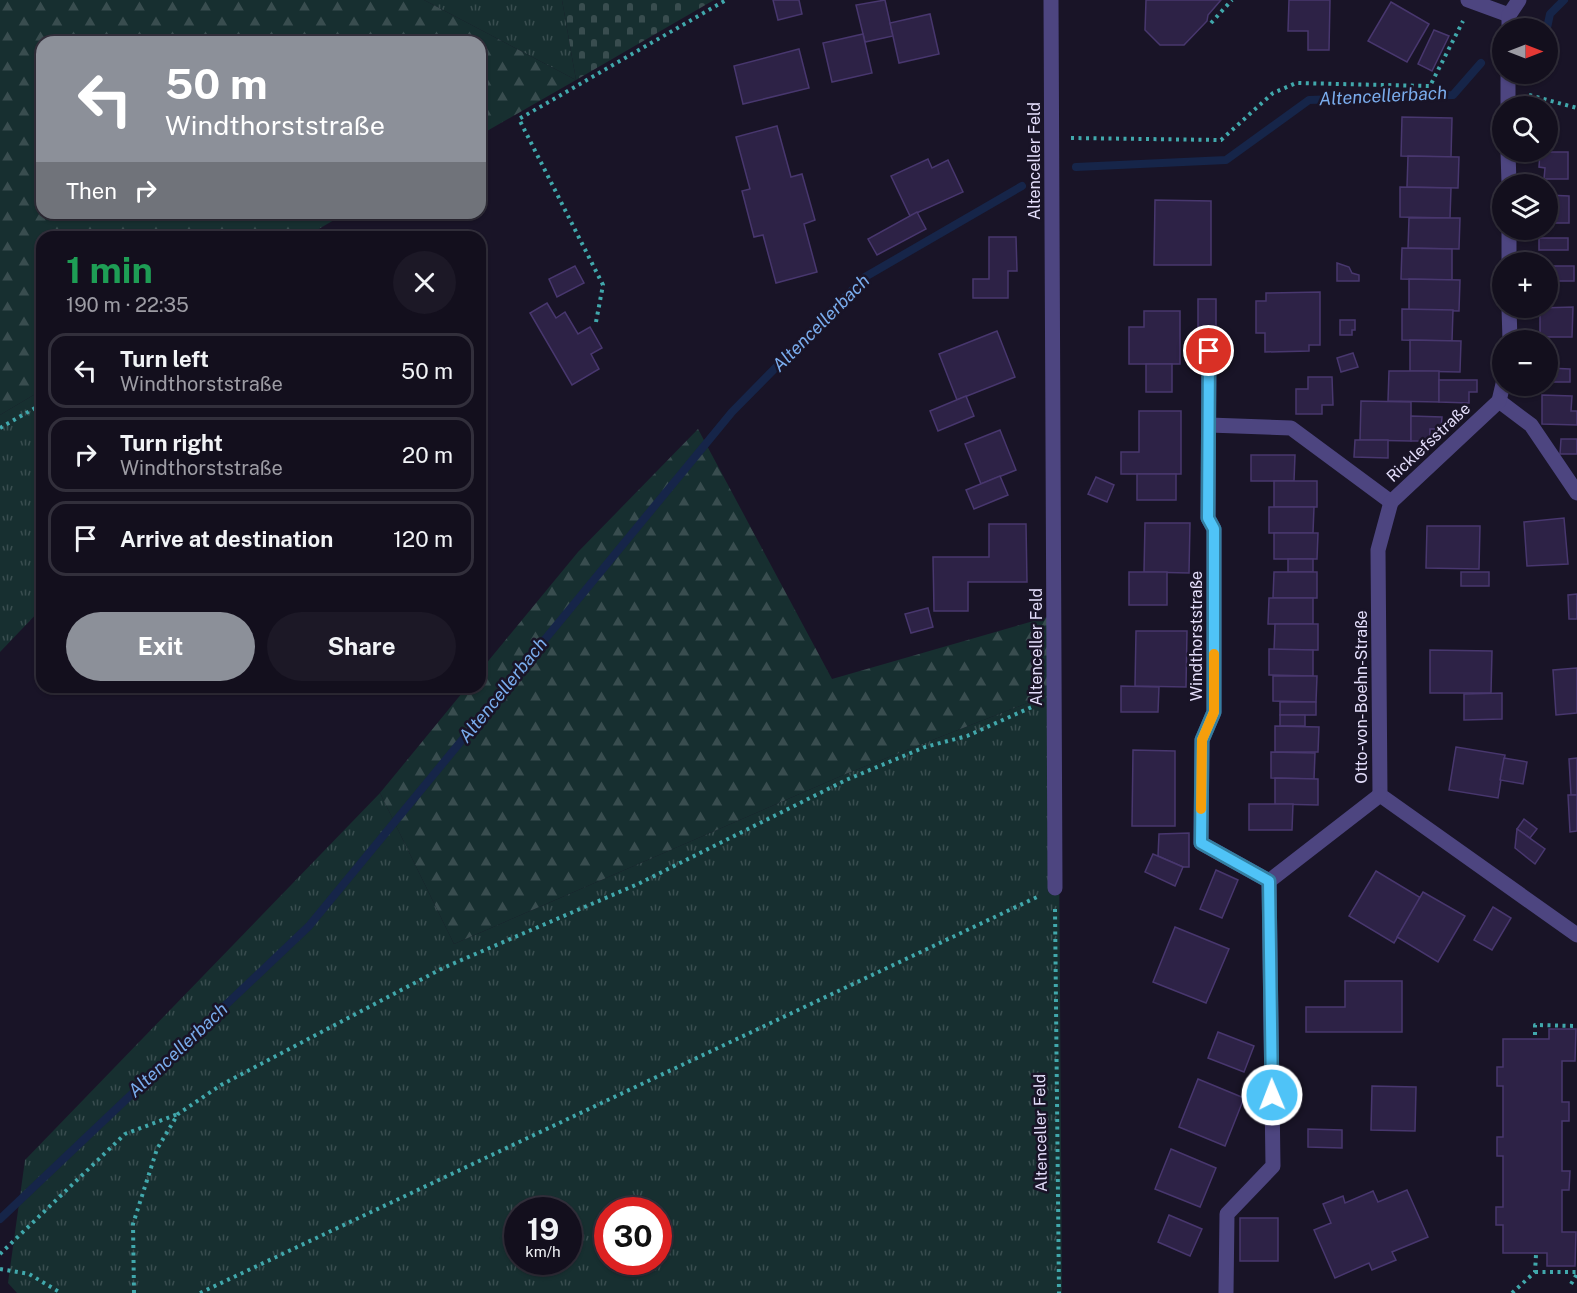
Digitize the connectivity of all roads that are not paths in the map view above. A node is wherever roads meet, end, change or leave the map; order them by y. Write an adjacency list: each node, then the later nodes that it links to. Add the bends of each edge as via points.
1 (1051, 0): 14 (street, Altenceller Feld)
2 (1519, 0): 5 (street)
3 (1470, 1): 4 (street)
4 (1502, 18)
5 (1511, 18)
6 (1209, 351): 9 (street, Windthorststraße)
7 (1499, 396): 8 (street)
8 (1498, 401): 10 (street, via 1531,425); 11 (street, Ricklefsstraße)
9 (1209, 425): 11 (street, Ricklefsstraße, via 1291,428); 13 (street, Windthorststraße, via 1208,518 1214,529 1214,712 1202,740 1201,843)
10 (1577, 493)
11 (1390, 502): 12 (street, Otto-von-Boehn-Straße, via 1378,550)
12 (1380, 795): 13 (street); 15 (street, Otto-von-Boehn-Straße)
13 (1269, 881): 16 (street, via 1273,1166 1227,1214)
14 (1055, 888)
15 (1577, 935)
16 (1226, 1293)

